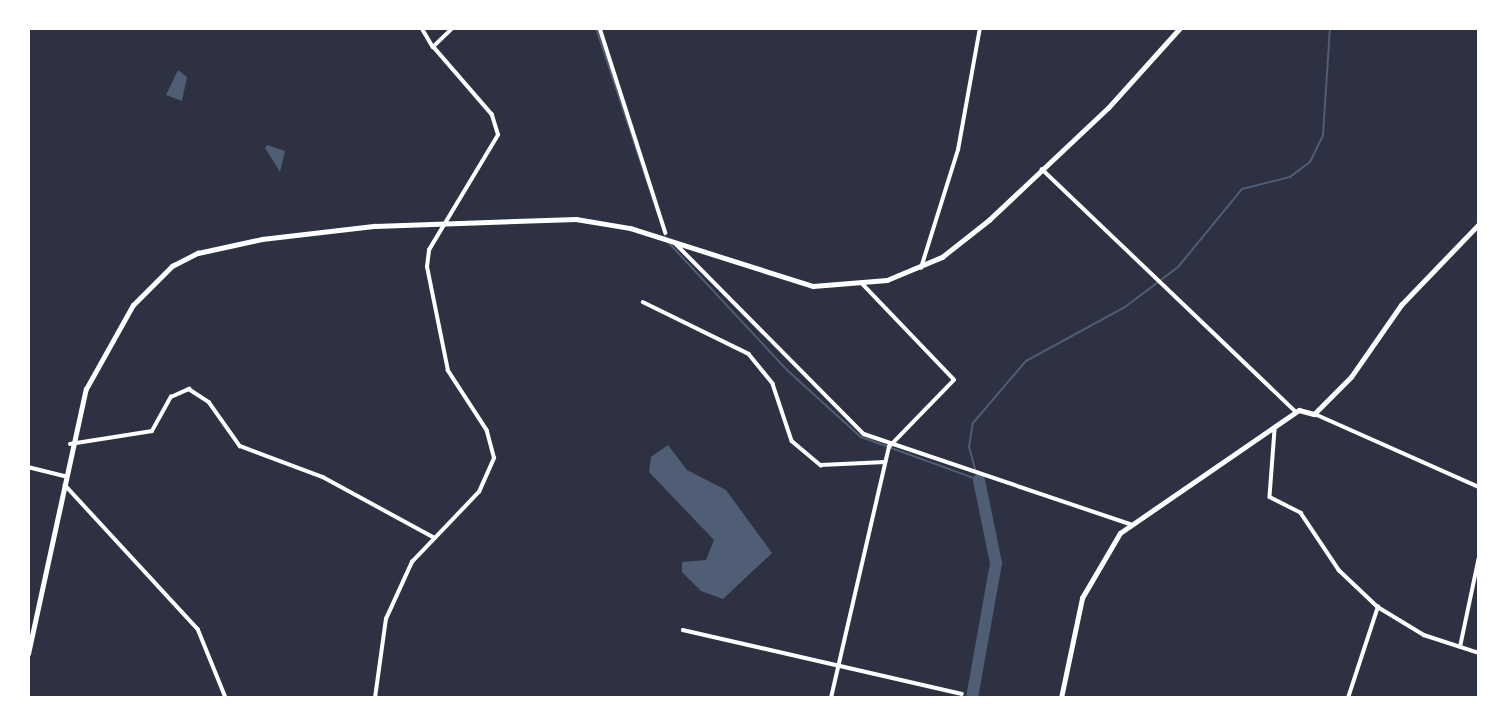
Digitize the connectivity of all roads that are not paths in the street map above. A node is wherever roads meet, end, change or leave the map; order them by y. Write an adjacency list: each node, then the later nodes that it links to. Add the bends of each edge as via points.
1 (422, 28): 6 (street)
2 (453, 28): 6 (street)
3 (600, 28): 10 (street)
4 (981, 28): 12 (street, via 958,150)
5 (1180, 28): 7 (street)
6 (433, 47): 8 (street, via 492,115 498,135)
7 (1042, 169): 12 (street, via 960,243); 15 (street)
8 (445, 223): 11 (street, via 576,219); 18 (street, via 262,239 198,253 172,266 118,327 86,389); 26 (street, via 427,267 440,348 487,431 494,458 479,492)
9 (1479, 224): 16 (street, via 1401,305 1351,377)
10 (666, 233)
11 (673, 243): 13 (street, via 781,280); 19 (street, via 843,415)
12 (921, 268): 13 (street)
13 (863, 285): 19 (street, via 954,380)
14 (643, 302): 20 (street, via 749,354 773,384 792,441 821,465)
15 (1296, 412): 16 (street); 17 (street)
16 (1314, 414): 24 (street)
17 (1275, 430): 25 (street); 28 (street, via 1270,497 1301,513 1339,570)
18 (71, 444): 22 (street); 26 (street, via 152,431 171,397 189,389 209,402 240,446 323,477)
19 (889, 447): 20 (street); 25 (street, via 1074,501)
20 (885, 462): 33 (street)
21 (28, 467): 22 (street)
22 (65, 476): 23 (street)
23 (63, 484): 32 (street); 35 (street, via 198,629)
24 (1479, 487)
25 (1130, 524): 38 (street, via 1082,598)
26 (433, 537): 36 (street, via 412,562 386,619)
27 (1479, 557): 30 (street)
28 (1378, 607): 30 (street, via 1424,635); 39 (street)
29 (683, 630): 33 (street)
30 (1460, 647): 31 (street)
31 (1479, 653)
32 (28, 654)
33 (839, 664): 34 (street); 37 (street)
34 (962, 694)
35 (226, 698)
36 (375, 698)
37 (831, 698)
38 (1061, 698)
39 (1348, 698)

